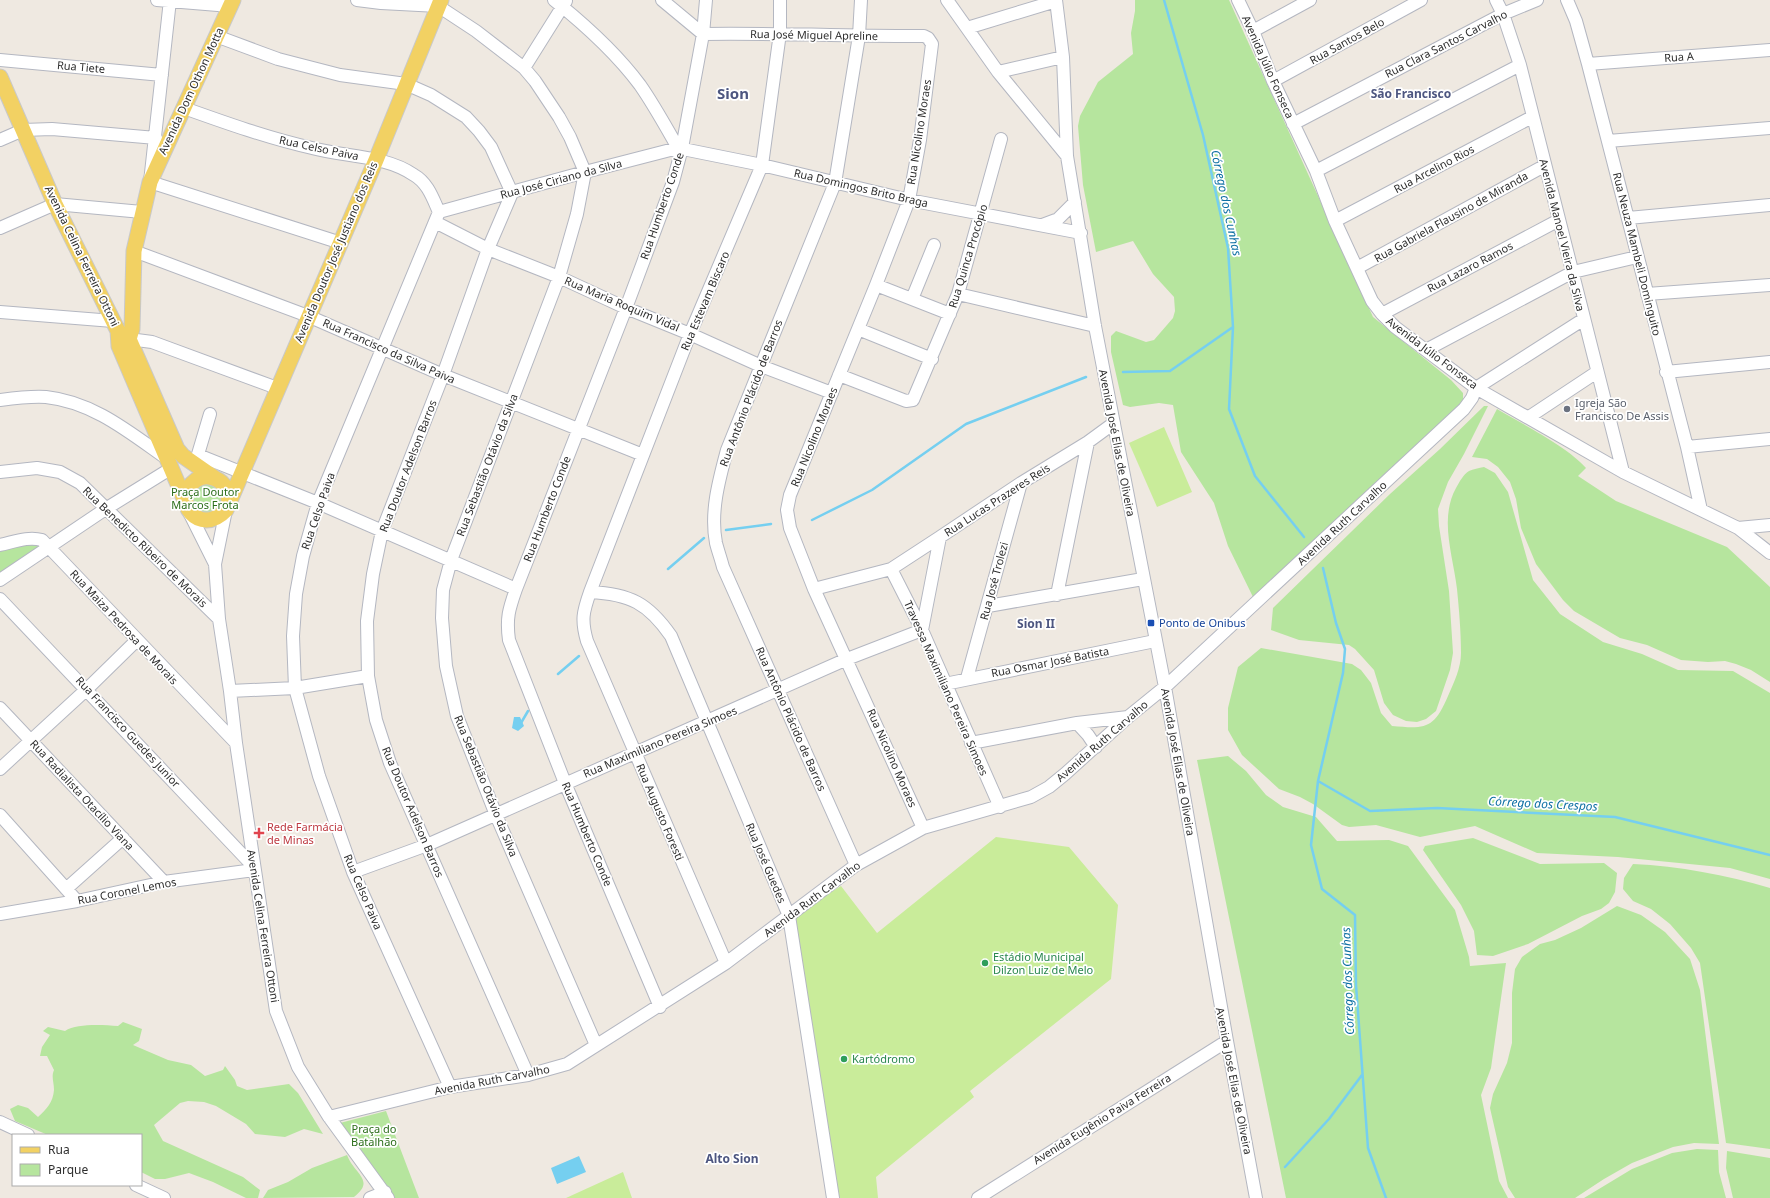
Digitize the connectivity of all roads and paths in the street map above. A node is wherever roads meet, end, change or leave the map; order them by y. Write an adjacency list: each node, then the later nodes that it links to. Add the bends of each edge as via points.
1 (157, 0): 15 (street)
2 (357, 0): 18 (street, via 381,4)
3 (662, 0): 23 (street)
4 (706, 0): 23 (street, Rua Humberto Conde)
5 (780, 0): 22 (street, Rua Estevam Biscaro)
6 (861, 0): 25 (street, Rua Antônio Plácido de Barros)
7 (947, 0): 20 (street)
8 (1056, 0): 20 (street); 28 (street, Avenida José Elias de Oliveira)
9 (1238, 0): 21 (street, Avenida Júlio Fonseca)
10 (1310, 0): 21 (street)
11 (1421, 0): 36 (street, Rua Santos Belo)
12 (1496, 0): 19 (street, Avenida Manoel Vieira da Silva)
13 (1537, 0): 19 (street, Rua Clara Santos Carvalho)
14 (1567, 0): 30 (street, Rua Neuza Mambeli Dominguito, via 1576,21)
15 (170, 1): 17 (street); 34 (street)
16 (561, 2): 32 (street); 47 (street, via 632,75 649,97)
17 (231, 3): 24 (main road, Avenida Dom Othon Motta)
18 (440, 3): 32 (street); 37 (main road, Avenida Doutor José Justiano dos Reis)
19 (1503, 14): 31 (street, Avenida Manoel Vieira da Silva); 40 (street, Rua Clara Santos Carvalho)
20 (967, 28): 33 (street)
21 (1253, 31): 36 (street, Avenida Júlio Fonseca)
22 (780, 33): 23 (street, Rua José Miguel Apreline); 25 (street, Rua José Miguel Apreline); 50 (street, Rua Estevam Biscaro)
23 (703, 34): 47 (street, Rua Humberto Conde)
24 (216, 36): 37 (street, via 278,59 319,70); 38 (main road, Avenida Dom Othon Motta)
25 (859, 36): 26 (street, Rua José Miguel Apreline); 55 (street, Rua Antônio Plácido de Barros)
26 (924, 36): 57 (street, Rua Nicolino Moraes, via 932,44 920,140)
27 (1770, 50): 30 (street, Rua A)
28 (1063, 56): 33 (street); 48 (street, Avenida José Elias de Oliveira)
29 (0, 60): 34 (street, Rua Tiete)
30 (1588, 64): 46 (street, Rua Neuza Mambeli Dominguito)
31 (1520, 65): 39 (street, Avenida Manoel Vieira da Silva); 52 (street)
32 (524, 68): 53 (street, via 559,116)
33 (998, 72): 48 (street)
34 (162, 75): 43 (street)
35 (0, 77): 42 (main road, Avenida Celina Ferreira Ottoni)
36 (1273, 81): 40 (street, Avenida Júlio Fonseca)
37 (406, 84): 49 (main road, Avenida Doutor José Justiano dos Reis); 56 (street, via 431,94 466,117 480,131 491,147)
38 (184, 108): 49 (street, Rua Celso Paiva, via 258,134 313,149); 54 (main road, Avenida Dom Othon Motta)
39 (1532, 117): 51 (street, Avenida Manoel Vieira da Silva); 66 (street, Rua Arcelino Rios)
40 (1293, 124): 52 (street, Avenida Júlio Fonseca)
41 (1770, 128): 46 (street)
42 (23, 130): 43 (street, via 52,129); 45 (street); 59 (main road, Avenida Celina Ferreira Ottoni)
43 (156, 138): 54 (street)
44 (1001, 139): 62 (street, Rua Quinca Procópio)
45 (0, 140)
46 (1608, 141): 64 (street, Rua Neuza Mambeli Dominguito)
47 (680, 148): 50 (street, Rua Domingos Brito Braga); 53 (street, Rua José Ciriano da Silva); 83 (street, Rua Humberto Conde, via 673,182)
48 (1067, 156): 58 (street, Avenida José Elias de Oliveira)
49 (376, 160): 63 (street, Rua Celso Paiva, via 402,167 416,175 431,194); 70 (main road, Avenida Doutor José Justiano dos Reis)
50 (762, 165): 55 (street, Rua Domingos Brito Braga); 92 (street, Rua Estevam Biscaro)
51 (1544, 166): 65 (street, Avenida Manoel Vieira da Silva); 75 (street, Rua Gabriela Flausino de Miranda)
52 (1316, 171): 66 (street, Avenida Júlio Fonseca)
53 (584, 172): 56 (street, Rua José Ciriano da Silva); 77 (street, Rua Sebastião Otávio da Silva, via 577,214)
54 (150, 182): 61 (main road, Avenida Dom Othon Motta); 70 (street)
55 (835, 183): 57 (street, Rua Domingos Brito Braga); 97 (street, Rua Antônio Plácido de Barros)
56 (512, 193): 63 (street, Rua José Ciriano da Silva); 72 (street, Rua Doutor Adelson Barros)
57 (909, 200): 62 (street, Rua Domingos Brito Braga); 78 (street, Rua Nicolino Moraes)
58 (1075, 202): 67 (street, via 1058,219); 69 (street, Avenida José Elias de Oliveira)
59 (55, 204): 61 (street); 68 (street); 91 (main road, Avenida Celina Ferreira Ottoni)
60 (1770, 205): 64 (street)
61 (142, 212): 73 (main road, Avenida Dom Othon Motta)
62 (982, 214): 67 (street, Rua Domingos Brito Braga); 80 (street, Rua Quinca Procópio)
63 (437, 217): 72 (street, Rua Maria Roquim Vidal); 93 (street, Rua Celso Paiva)
64 (1628, 218): 74 (street, Rua Neuza Mambeli Dominguito)
65 (1559, 220): 76 (street, Avenida Manoel Vieira da Silva); 86 (street, Rua Lazaro Ramos)
66 (1335, 221): 75 (street, Avenida Júlio Fonseca)
67 (1039, 226): 69 (street, Rua Domingos Brito Braga)
68 (0, 228)
69 (1081, 233): 89 (street, Avenida José Elias de Oliveira)
70 (341, 243): 87 (main road, Avenida Doutor José Justiano dos Reis)
71 (934, 245): 82 (street)
72 (488, 249): 77 (street, Rua Maria Roquim Vidal); 100 (street, Rua Doutor Adelson Barros)
73 (134, 251): 87 (street, Rua Francisco da Silva Paiva); 91 (main road, Avenida Dom Othon Motta, via 132,328)
74 (1637, 257): 76 (street); 81 (street, Rua Neuza Mambeli Dominguito)
75 (1357, 268): 86 (street, Avenida Júlio Fonseca, via 1372,301)
76 (1573, 272): 88 (street, Avenida Manoel Vieira da Silva); 94 (street)
77 (559, 277): 83 (street, Rua Maria Roquim Vidal); 106 (street, Rua Sebastião Otávio da Silva)
78 (876, 285): 82 (street); 90 (street, Rua Nicolino Moraes)
79 (1770, 285): 81 (street)
80 (958, 294): 85 (street, Rua Quinca Procópio); 89 (street)
81 (1647, 294): 99 (street, Rua Neuza Mambeli Dominguito)
82 (912, 299): 85 (street)
83 (626, 308): 92 (street, Rua Maria Roquim Vidal); 110 (street, Rua Humberto Conde)
84 (0, 312): 91 (street)
85 (950, 314): 95 (street, Rua Quinca Procópio)
86 (1382, 314): 94 (street, Avenida Júlio Fonseca)
87 (308, 316): 93 (street, Rua Francisco da Silva Paiva); 102 (main road, Avenida Doutor José Justiano dos Reis)
88 (1584, 319): 98 (street, Avenida Manoel Vieira da Silva); 103 (street)
89 (1095, 326): 109 (street, Avenida José Elias de Oliveira)
90 (858, 329): 95 (street); 101 (street, Rua Nicolino Moraes)
91 (120, 334): 102 (street, via 152,342); 115 (main road, via 172,441 183,456); 116 (main road, Avenida Celina Ferreira Ottoni)
92 (690, 334): 97 (street, Rua Maria Roquim Vidal); 114 (street, Rua Estevam Biscaro)
93 (381, 349): 100 (street, Rua Francisco da Silva Paiva); 122 (street, Rua Celso Paiva)
94 (1426, 350): 103 (street, Avenida Júlio Fonseca)
95 (932, 359): 101 (street, Rua Quinca Procópio, via 913,400 906,401)
96 (1770, 362): 99 (street)
97 (761, 366): 104 (street, Rua Maria Roquim Vidal); 157 (street, Rua Antônio Plácido de Barros, via 717,484 715,534 723,567)
98 (1597, 372): 108 (street); 119 (street, Avenida Manoel Vieira da Silva)
99 (1666, 372): 113 (street, Rua Neuza Mambeli Dominguito)
100 (443, 375): 106 (street, Rua Francisco da Silva Paiva); 129 (street, Rua Doutor Adelson Barros)
101 (839, 375): 104 (street, Rua Nicolino Moraes)
102 (277, 388): 117 (main road, Avenida Doutor José Justiano dos Reis)
103 (1476, 388): 108 (street, Avenida Júlio Fonseca); 153 (street, Avenida Ruth Carvalho, via 1464,409)
104 (832, 393): 140 (street, Rua Nicolino Moraes, via 790,495 787,510 790,528)
105 (0, 400): 116 (street, via 45,397 67,400 93,410 125,428)
106 (511, 403): 110 (street, Rua Francisco da Silva Paiva); 134 (street, Rua Sebastião Otávio da Silva)
107 (210, 414): 115 (street)
108 (1529, 417): 119 (street, Avenida Júlio Fonseca)
109 (1114, 423): 112 (street, Rua Lucas Prazeres Reis); 137 (street, Avenida José Elias de Oliveira)
110 (578, 430): 114 (street, Rua Francisco da Silva Paiva); 139 (street, Rua Humberto Conde)
111 (1770, 439): 113 (street)
112 (1088, 442): 121 (street, Rua Lucas Prazeres Reis); 142 (street)
113 (1687, 447): 126 (street, Rua Neuza Mambeli Dominguito)
114 (643, 455): 141 (street, Rua Estevam Biscaro)
115 (196, 459): 117 (street); 120 (main road)
116 (168, 464): 124 (main road, Avenida Celina Ferreira Ottoni); 125 (street)
117 (242, 471): 122 (street); 123 (main road, Avenida Doutor José Justiano dos Reis)
118 (0, 472): 125 (street, Rua Benedicto Ribeiro de Morais, via 37,468 60,472 80,483)
119 (1623, 472): 126 (street, Avenida Júlio Fonseca)
120 (218, 480): 123 (main road, via 225,486 228,494); 124 (main road, via 198,478 190,484 186,493)
121 (1021, 483): 130 (street, Rua Lucas Prazeres Reis); 144 (street, Rua José Trolezi)
122 (318, 503): 129 (street); 154 (street, Rua Celso Paiva, via 303,556 296,594 293,636)
123 (227, 506): 124 (main road, via 220,517 207,520 195,517); 135 (street, Avenida Doutor José Justiano dos Reis)
124 (187, 507): 135 (street, Avenida Celina Ferreira Ottoni)
125 (107, 508): 132 (street); 145 (street, Rua Benedicto Ribeiro de Morais)
126 (1701, 510): 128 (street, Avenida Júlio Fonseca)
127 (1770, 525): 128 (street)
128 (1738, 528): 133 (street, Avenida Júlio Fonseca)
129 (382, 531): 134 (street); 150 (street, Rua Doutor Adelson Barros, via 367,621)
130 (940, 537): 136 (street); 146 (street, Rua Lucas Prazeres Reis)
131 (0, 545): 132 (street, Rua Maiza Pedrosa de Morais, via 34,538 42,540)
132 (49, 547): 138 (street); 147 (street, Rua Maiza Pedrosa de Morais)
133 (1770, 553)
134 (451, 560): 139 (street); 171 (street, Rua Sebastião Otávio da Silva, via 443,590 442,618 446,666 457,716)
135 (215, 564): 145 (street, Avenida Celina Ferreira Ottoni)
136 (892, 569): 140 (street); 146 (street, Travessa Maximiliano Pereira Simoes)
137 (1143, 579): 142 (street); 148 (street, Avenida José Elias de Oliveira)
138 (0, 580)
139 (516, 589): 168 (street, Rua Humberto Conde, via 508,613 509,640)
140 (814, 589): 149 (street, Rua Nicolino Moraes)
141 (590, 592): 160 (street, Rua José Guedes, via 626,597 645,607 659,619 671,636); 166 (street, Rua Augusto Foresti, via 583,614 583,626)
142 (1057, 595): 144 (street)
143 (0, 599): 155 (street, Rua Francisco Guedes Junior)
144 (988, 606): 151 (street, Rua José Trolezi)
145 (219, 619): 156 (street, Avenida Celina Ferreira Ottoni)
146 (922, 630): 149 (street, Rua Maximiliano Pereira Simoes); 152 (street, Travessa Maximiliano Pereira Simoes)
147 (136, 641): 155 (street); 163 (street, Rua Maiza Pedrosa de Morais)
148 (1155, 641): 151 (street, Rua Osmar José Batista); 153 (street, Avenida José Elias de Oliveira)
149 (847, 660): 157 (street, Rua Maximiliano Pereira Simoes); 172 (street, Rua Nicolino Moraes)
150 (368, 676): 154 (street); 174 (street, Rua Doutor Adelson Barros, via 376,720 390,763)
151 (967, 678): 152 (street, Rua Osmar José Batista)
152 (945, 684): 164 (street, Travessa Maximiliano Pereira Simoes)
153 (1165, 687): 159 (street, Avenida Ruth Carvalho); 185 (street, Avenida José Elias de Oliveira)
154 (295, 688): 156 (street); 177 (street, Rua Celso Paiva, via 319,776)
155 (87, 689): 162 (street); 176 (street, Rua Francisco Guedes Junior)
156 (230, 691): 163 (street, Avenida Celina Ferreira Ottoni)
157 (778, 691): 160 (street, Rua Maximiliano Pereira Simoes); 175 (street, Rua Antônio Plácido de Barros)
158 (0, 708): 162 (street, Rua Radialista Otacílio Viana)
159 (1128, 717): 161 (street); 165 (street, Avenida Ruth Carvalho)
160 (707, 722): 166 (street, Rua Maximiliano Pereira Simoes); 182 (street, Rua José Guedes)
161 (1077, 723): 164 (street); 165 (street)
162 (31, 741): 167 (street); 173 (street, Rua Radialista Otacílio Viana)
163 (236, 743): 176 (street, Avenida Celina Ferreira Ottoni)
164 (971, 743): 169 (street, Travessa Maximiliano Pereira Simoes)
165 (1096, 747): 169 (street, Avenida Ruth Carvalho, via 1049,787 1031,797)
166 (635, 753): 168 (street, Rua Maximiliano Pereira Simoes); 183 (street, Rua Augusto Foresti)
167 (0, 770)
168 (565, 783): 171 (street, Rua Maximiliano Pereira Simoes); 184 (street, Rua Humberto Conde)
169 (1000, 807): 172 (street, Avenida Ruth Carvalho)
170 (0, 815): 179 (street)
171 (496, 815): 174 (street, Rua Maximiliano Pereira Simoes); 186 (street, Rua Sebastião Otávio da Silva)
172 (923, 828): 175 (street, Avenida Ruth Carvalho)
173 (123, 838): 178 (street, Rua Radialista Otacílio Viana); 179 (street)
174 (427, 845): 177 (street, Rua Maximiliano Pereira Simoes); 187 (street, Rua Doutor Adelson Barros)
175 (856, 865): 182 (street, Avenida Ruth Carvalho)
176 (254, 868): 178 (street, Rua Coronel Lemos); 189 (street, Avenida Celina Ferreira Ottoni, via 276,1011 298,1067)
177 (353, 872): 188 (street, Rua Celso Paiva)
178 (164, 882): 180 (street, Rua Coronel Lemos)
179 (66, 889): 180 (street)
180 (77, 901): 181 (street, Rua Coronel Lemos)
181 (1, 913)
182 (789, 916): 183 (street, Avenida Ruth Carvalho); 196 (street, Rua José Guedes)
183 (726, 963): 184 (street, Avenida Ruth Carvalho)
184 (660, 1007): 186 (street, Avenida Ruth Carvalho)
185 (1226, 1040): 197 (street, Avenida Eugênio Paiva Ferreira); 198 (street, Avenida José Elias de Oliveira)
186 (596, 1045): 187 (street, Avenida Ruth Carvalho, via 567,1064)
187 (528, 1075): 188 (street, Avenida Ruth Carvalho)
188 (450, 1087): 189 (street, Avenida Ruth Carvalho)
189 (329, 1117): 193 (street, Avenida Celina Ferreira Ottoni)
190 (0, 1122): 191 (street)
191 (26, 1134)
192 (138, 1186): 194 (street)
193 (386, 1195): 195 (street)
194 (164, 1198)
195 (370, 1198)
196 (833, 1198)
197 (978, 1198)
198 (1256, 1198)

